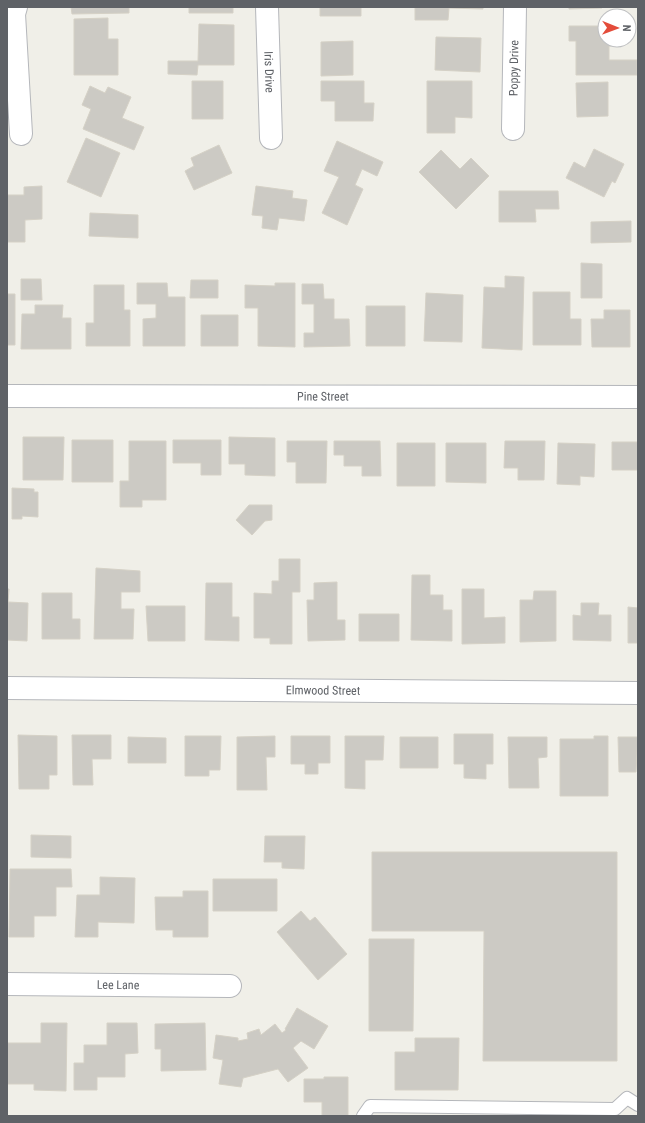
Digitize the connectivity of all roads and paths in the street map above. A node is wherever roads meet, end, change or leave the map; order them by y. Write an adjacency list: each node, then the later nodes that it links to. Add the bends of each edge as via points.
1 (267, 7): 6 (street, Iris Drive)
2 (515, 7): 4 (street, Poppy Drive)
3 (12, 12): 5 (street)
4 (513, 129)
5 (21, 134)
6 (271, 138)
7 (7, 396): 8 (street, Pine Street)
8 (638, 397)
9 (7, 688): 10 (street, Elmwood Street)
10 (638, 693)
11 (7, 984): 12 (street, Lee Lane)
12 (230, 986)
13 (638, 1105): 14 (lane, via 627,1098 615,1109 370,1106)
14 (362, 1116)

